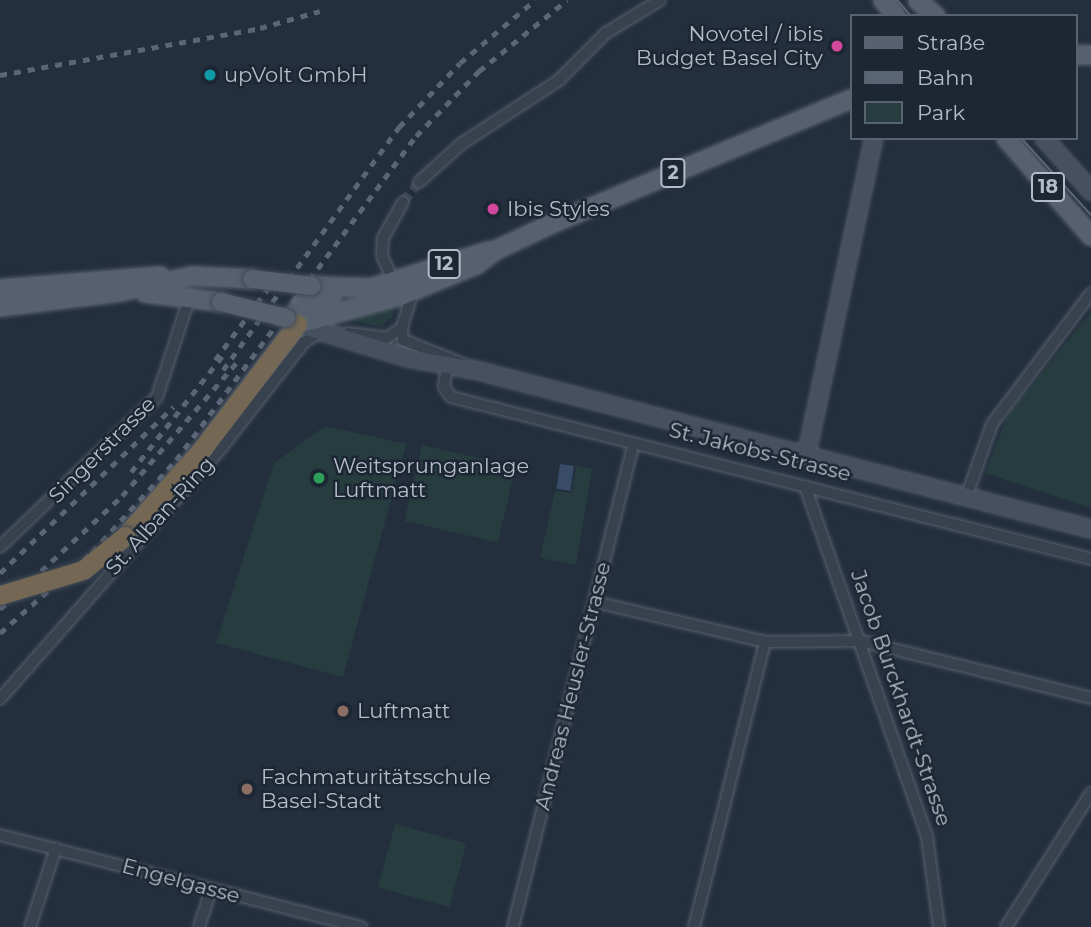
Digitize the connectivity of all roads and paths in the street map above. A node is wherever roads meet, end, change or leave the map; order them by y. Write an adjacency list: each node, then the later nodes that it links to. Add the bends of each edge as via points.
1 (660, 0): 8 (street, via 606,33 559,80 461,144)
2 (918, 1): 3 (main road)
3 (932, 14)
4 (850, 99): 12 (main road, 2)
5 (874, 140): 28 (main road)
6 (1008, 140): 11 (main road, 18)
7 (1046, 140): 9 (main road)
8 (419, 182)
9 (1091, 191)
10 (403, 202): 19 (street, via 383,238 382,256)
11 (1091, 236)
12 (496, 250): 19 (main road, 12)
13 (192, 276): 14 (main road, St. Jakobs-Strasse); 16 (main road, via 116,277); 17 (main road, St. Jakobs-Strasse)
14 (252, 279): 15 (main road, St. Jakobs-Strasse, bridge); 22 (main road)
15 (371, 288): 19 (main road); 22 (main road, via 357,298 310,299 298,306)
16 (0, 289)
17 (120, 292): 20 (main road, St. Jakobs-Strasse); 21 (main road, St. Jakobs-Strasse)
18 (1091, 293): 30 (street, via 992,424)
19 (404, 294): 22 (main road); 23 (street)
20 (190, 296): 22 (main road, St. Jakobs-Strasse, bridge); 32 (street, Singerstrasse, via 157,397)
21 (0, 307)
22 (301, 325): 23 (street, St. Jakobs-Strasse, via 387,338); 24 (main road, St. Jakobs-Strasse); 26 (highway); 26 (highway, via 267,350); 39 (street, St. Alban-Ring, via 304,342 222,447)
23 (402, 327): 25 (street, St. Jakobs-Strasse, via 403,340 412,346)
24 (447, 367): 25 (main road, St. Jakobs-Strasse); 27 (street, St. Jakobs-Strasse, via 444,387 451,397)
25 (475, 370): 28 (main road, St. Jakobs-Strasse)
26 (241, 397): 34 (highway, bridge, via 172,485 102,559 71,575)
27 (633, 444): 29 (street, St. Jakobs-Strasse); 35 (street, Andreas Heusler-Strasse)
28 (806, 457): 30 (main road, St. Jakobs-Strasse)
29 (805, 486): 33 (street, St. Jakobs-Strasse); 37 (street, Jacob Burckhardt-Strasse)
30 (967, 498): 31 (main road, St. Jakobs-Strasse)
31 (1091, 529)
32 (0, 547)
33 (1091, 559)
34 (0, 595)
35 (595, 602): 36 (street); 47 (street, Andreas Heusler-Strasse)
36 (765, 642): 37 (street); 48 (street)
37 (861, 642): 38 (street); 49 (street, Jacob Burckhardt-Strasse, via 927,837)
38 (1091, 698)
39 (0, 699)
40 (1091, 793): 50 (street)
41 (0, 835): 42 (street, Engelgasse)
42 (56, 848): 43 (street, Engelgasse); 44 (street)
43 (211, 890): 45 (street); 46 (street, Engelgasse)
44 (30, 927)
45 (199, 927)
46 (361, 927)
47 (513, 927)
48 (694, 927)
49 (939, 927)
50 (1006, 927)

